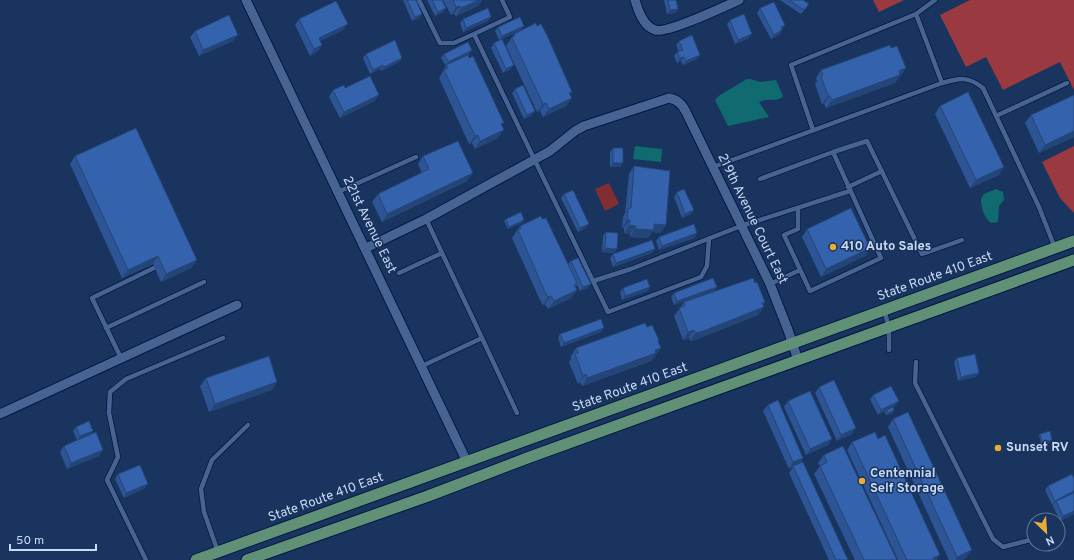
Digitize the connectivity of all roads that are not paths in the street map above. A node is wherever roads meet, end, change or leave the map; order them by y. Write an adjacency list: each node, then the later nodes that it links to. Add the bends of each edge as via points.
1 (246, 0): 20 (street, 221st Avenue East)
2 (419, 0): 8 (lane, via 440,43 454,43)
3 (502, 0): 8 (lane, via 510,17)
4 (634, 0): 5 (street, via 648,26 655,30 663,30)
5 (739, 0)
6 (935, 0): 7 (lane)
7 (916, 14): 9 (lane); 12 (lane, via 791,65)
8 (474, 34): 15 (lane)
9 (942, 83): 11 (lane, via 957,79 973,80 983,88); 12 (lane)
10 (1067, 83): 11 (lane)
11 (996, 116): 28 (lane, via 1039,207)
12 (813, 130): 16 (lane)
13 (833, 152): 17 (lane, via 867,141); 18 (lane); 19 (lane)
14 (416, 157): 20 (lane)
15 (534, 159): 16 (street, 219th Avenue Court East, via 591,123 669,98 682,105); 22 (street); 34 (lane)
16 (713, 167): 23 (street, 219th Avenue Court East)
17 (882, 171): 19 (lane); 25 (lane, via 922,254)
18 (760, 179)
19 (849, 189): 21 (lane); 32 (lane, via 882,258 810,291)
20 (338, 192): 27 (street, 221st Avenue East)
21 (798, 208): 23 (lane); 32 (lane, via 798,229 784,235)
22 (426, 219): 27 (street); 29 (lane)
23 (741, 226): 24 (lane); 36 (street, 219th Avenue Court East)
24 (709, 239): 34 (lane); 34 (lane, via 707,266 701,277 608,312)
25 (962, 240)
26 (1074, 241): 28 (main road, State Route 410 East)
27 (366, 248): 48 (street, 221st Avenue East)
28 (1055, 248): 38 (main road, State Route 410 East)
29 (442, 253): 33 (lane); 42 (lane)
30 (1074, 260): 39 (main road)
31 (154, 268): 40 (lane, via 92,298)
32 (800, 270): 36 (lane)
33 (399, 273)
34 (592, 281)
35 (204, 282): 40 (lane)
36 (770, 284): 43 (street, 219th Avenue Court East)
37 (237, 305): 45 (street)
38 (884, 310): 39 (lane); 43 (main road, State Route 410 East)
39 (889, 327): 44 (lane); 46 (main road)
40 (106, 328): 45 (lane)
41 (223, 338): 55 (lane, via 126,379 110,392 109,413 118,457 107,480)
42 (482, 338): 48 (lane); 49 (lane)
43 (793, 344): 46 (street, 219th Avenue Court East); 52 (main road, State Route 410 East)
44 (889, 350)
45 (121, 358): 50 (street)
46 (798, 360): 57 (main road)
47 (916, 362): 53 (lane, via 915,383 993,539 1003,547)
48 (422, 366): 52 (street, 221st Avenue East)
49 (517, 413)
50 (0, 414)
51 (248, 425): 54 (lane, via 212,460 201,489 204,512)
52 (467, 462): 54 (main road, State Route 410 East)
53 (1026, 541)
54 (218, 552): 56 (main road, State Route 410 East)
55 (146, 560)
56 (196, 560)
57 (247, 560)

